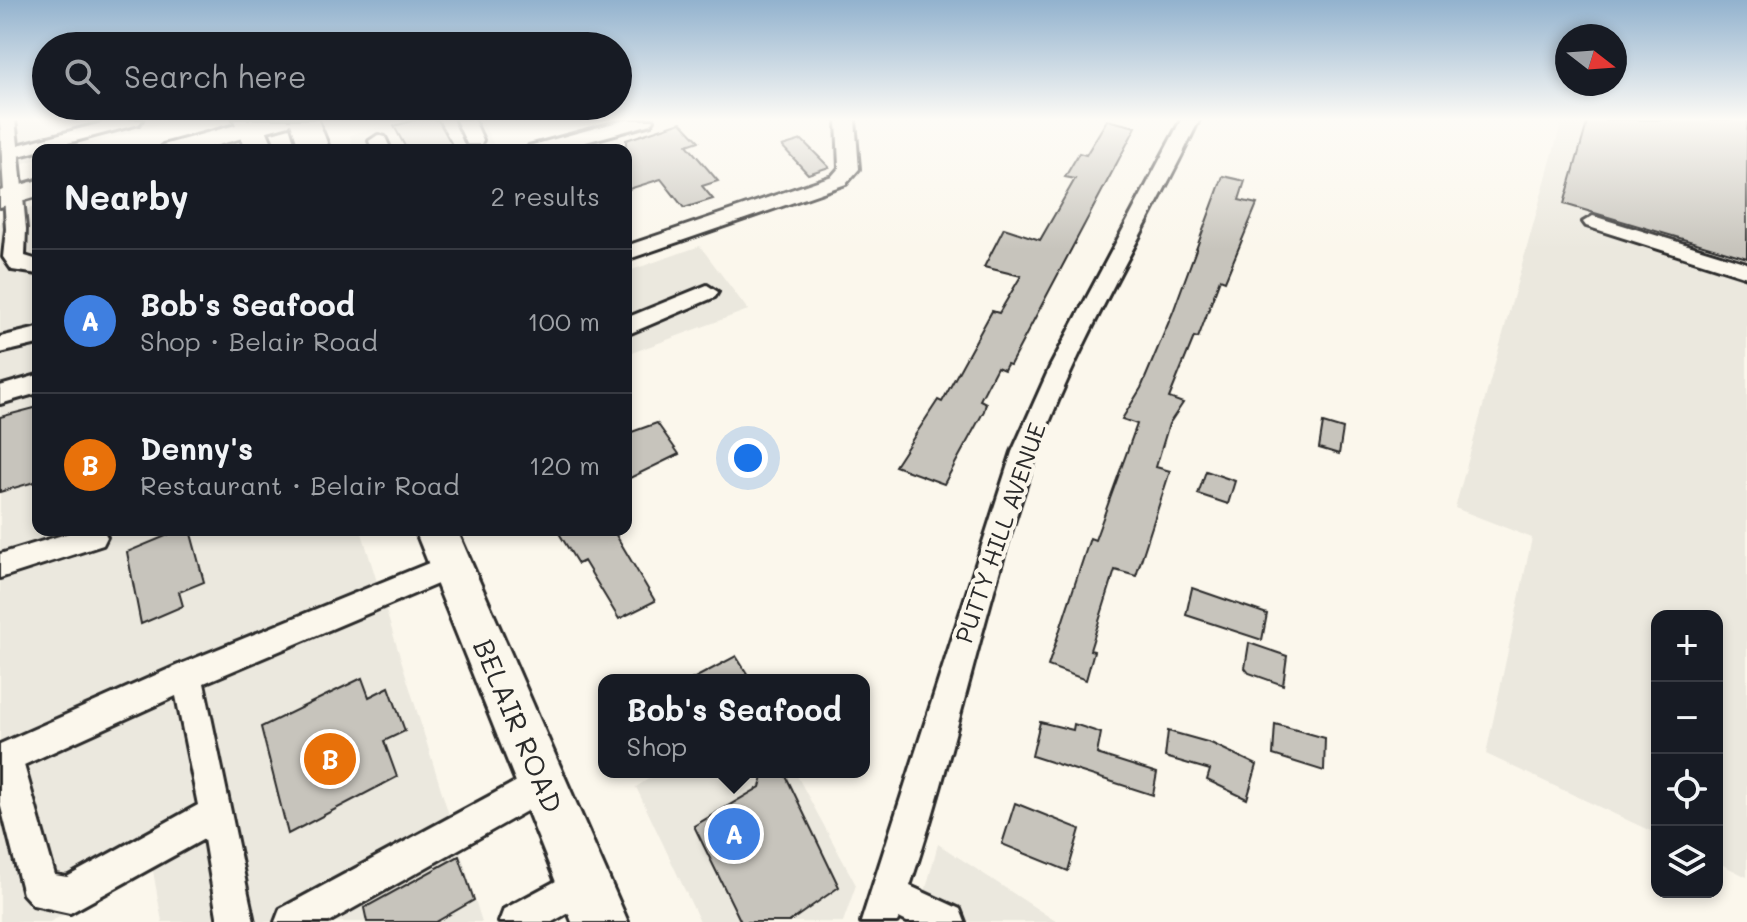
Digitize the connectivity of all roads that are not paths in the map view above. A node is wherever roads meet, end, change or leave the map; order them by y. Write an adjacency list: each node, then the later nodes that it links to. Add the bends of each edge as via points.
1 (7, 163): 4 (street)
2 (849, 163): 9 (street, via 832,185)
3 (1168, 163): 26 (street, PUTTY HILL AVENUE, via 1027,448)
4 (17, 194): 7 (street)
5 (1593, 222): 11 (street)
6 (32, 226): 7 (street)
7 (10, 237): 8 (street); 10 (street, via 20,265)
8 (32, 246)
9 (632, 251)
10 (32, 266)
11 (1747, 270)
12 (707, 292): 13 (street)
13 (632, 324)
14 (32, 337): 15 (street)
15 (0, 345)
16 (32, 386): 17 (street)
17 (0, 395)
18 (93, 537): 20 (street)
19 (444, 548): 21 (street); 23 (highway, BELAIR ROAD)
20 (0, 566)
21 (187, 676): 22 (street); 24 (street)
22 (3, 759): 24 (street, via 36,881 46,892 70,895)
23 (541, 784): 25 (highway, BELAIR ROAD); 28 (street)
24 (217, 813): 27 (street)
25 (592, 903): 29 (street)
26 (884, 909): 30 (street)
27 (236, 922)
28 (293, 922)
29 (517, 922)
30 (947, 922)

